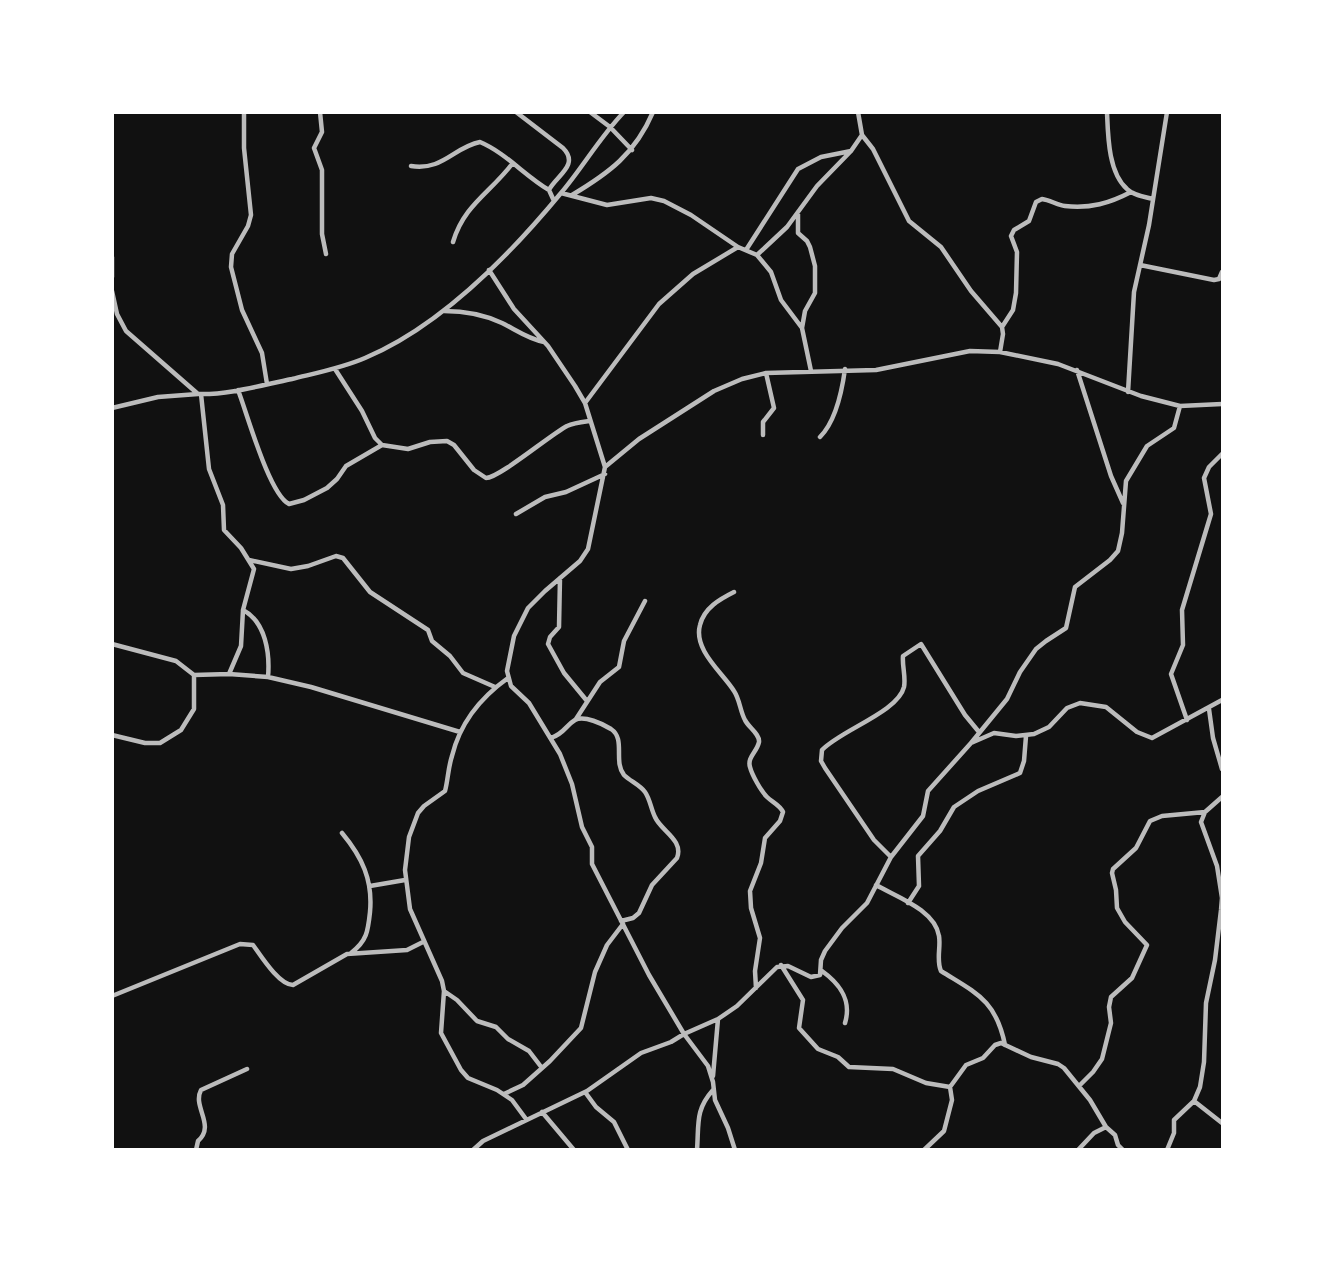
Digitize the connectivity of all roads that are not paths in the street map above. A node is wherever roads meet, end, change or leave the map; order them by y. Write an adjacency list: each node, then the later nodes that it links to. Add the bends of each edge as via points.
1 (244, 112): 44 (street, via 251,215 232,254 231,267 242,310 262,353)
2 (320, 112): 26 (street, via 322,132 314,148 322,170 322,234)
3 (516, 112): 16 (street, via 568,155 566,170)
4 (590, 112): 10 (street)
5 (624, 112): 10 (street)
6 (653, 112): 12 (street)
7 (858, 112): 11 (street)
8 (1107, 112): 17 (street, via 1112,156 1123,185)
9 (1167, 112): 20 (street)
10 (610, 127): 12 (street); 18 (street)
11 (862, 135): 13 (street); 35 (street, via 873,149 909,221 941,247 971,291)
12 (632, 150): 19 (street, via 606,174)
13 (851, 151): 22 (street, via 817,186); 25 (street, via 821,157 798,170)
14 (512, 164): 15 (street, via 480,142 438,164); 16 (street); 23 (street, via 468,210)
15 (412, 166)
16 (550, 190): 21 (street)
17 (1131, 192): 20 (street); 35 (street, via 1110,202 1088,207 1065,206 1042,199 1036,202 1029,221 1012,233 1017,252 1016,293 1013,310)
18 (561, 193): 19 (street); 21 (street)
19 (572, 195): 24 (street, via 607,205 646,198 664,200)
20 (1153, 199): 29 (street)
21 (554, 201): 30 (street)
22 (798, 214): 27 (street); 36 (street, via 797,231 810,247 815,274 815,294 805,311)
23 (453, 242)
24 (738, 247): 25 (street); 48 (street, via 693,274 659,304)
25 (746, 250): 27 (street)
26 (326, 254)
27 (758, 255): 36 (street, via 771,272 785,306)
28 (112, 257): 32 (street)
29 (1140, 265): 31 (street, via 1214,280 1219,279); 46 (street, via 1134,292)
30 (490, 270): 34 (street); 37 (street, via 514,309)
31 (1222, 272)
32 (112, 277)
33 (112, 291): 47 (street, via 126,331)
34 (444, 311): 37 (street, via 487,317); 39 (street, via 374,354)
35 (1002, 327): 38 (street)
36 (802, 328): 42 (street)
37 (545, 343): 48 (street)
38 (1000, 352): 40 (street, via 970,351 876,370); 41 (street)
39 (335, 368): 44 (street); 55 (street)
40 (845, 369): 42 (street); 54 (street, via 832,417)
41 (1076, 370): 46 (street); 59 (street)
42 (812, 371): 43 (street)
43 (766, 373): 53 (street, via 774,408 763,422); 57 (street, via 714,391 630,445)
44 (267, 384): 45 (street)
45 (238, 390): 47 (street); 55 (street, via 269,475 279,495 289,504 327,488 346,466)
46 (1128, 392): 50 (street)
47 (200, 394): 51 (street, via 158,397); 61 (street, via 209,469 223,505 224,530)
48 (585, 403): 52 (street)
49 (1222, 404): 50 (street)
50 (1180, 406): 59 (street, via 1174,428 1152,441 1142,452 1126,481)
51 (112, 408)
52 (590, 421): 55 (street, via 567,426 490,478 474,470 447,441 412,448); 57 (street)
53 (763, 435)
54 (820, 437)
55 (382, 445)
56 (1222, 454): 76 (street, via 1209,467 1204,478 1211,514 1182,610 1183,645 1171,674)
57 (605, 467): 58 (street)
58 (605, 474): 60 (street, via 561,494 546,497); 62 (street, via 588,549 580,561)
59 (1123, 504): 78 (street, via 1118,551 1075,587 1066,628 1036,650 1020,672 1007,699)
60 (516, 514)
61 (249, 560): 65 (street, via 254,573); 71 (street, via 291,569 336,556 343,558 370,592 428,630 432,641 463,673)
62 (560, 578): 70 (street, via 536,599 523,617 511,647); 73 (street, via 559,628 548,644 564,674)
63 (734, 592): 98 (street, via 719,600 706,613 699,634 710,659 734,691 745,722 758,738 759,743 749,760 750,768 764,795 783,812 780,821 765,838 761,863 750,891 751,908 760,938)
64 (645, 601): 73 (street, via 624,641 619,667 600,682)
65 (243, 610): 67 (street, via 241,646); 69 (street, via 254,616 260,628 268,654)
66 (112, 644): 68 (street, via 176,661)
67 (229, 674): 68 (street); 69 (street)
68 (194, 675): 79 (street, via 194,709 181,730 160,743)
69 (268, 677): 77 (street)
70 (508, 678): 71 (street); 81 (street, via 516,692 529,703)
71 (495, 688): 77 (street, via 476,706)
72 (1222, 700): 74 (street)
73 (587, 701): 75 (street)
74 (1209, 709): 76 (street); 83 (street)
75 (576, 719): 81 (street, via 564,733); 93 (street, via 602,725 617,735 622,772 644,791 655,818 671,834 678,851 677,858 652,885 639,913)
76 (1187, 720): 80 (street, via 1156,737 1148,737 1106,707 1080,704 1068,708 1044,730)
77 (460, 732): 88 (street, via 445,791 424,806 415,819 406,854)
78 (979, 732): 82 (street); 87 (street, via 964,715 921,644 903,656 904,688 893,704 839,736 822,750 821,762 874,840)
79 (112, 735)
80 (1026, 736): 82 (street, via 994,733); 91 (street, via 1020,772 959,802 940,831 923,849 917,860 919,886)
81 (551, 738): 93 (street, via 572,784 579,819 592,847 592,864)
82 (971, 743): 87 (street, via 928,791 923,816)
83 (1222, 769)
84 (1222, 797): 85 (street)
85 (1205, 812): 92 (street, via 1202,828 1216,866); 108 (street, via 1162,816 1150,821 1136,848 1113,869 1120,915 1147,945 1132,978 1111,997 1111,1023 1102,1058)
86 (342, 833): 90 (street, via 361,858)
87 (891, 858): 89 (street)
88 (405, 880): 90 (street); 94 (street, via 410,909)
89 (876, 885): 91 (street); 97 (street, via 863,908 842,928 825,952 821,960)
90 (370, 886): 95 (street, via 368,933)
91 (908, 903): 104 (street, via 925,914 937,928 941,971 982,998 998,1019)
92 (1222, 904): 113 (street, via 1206,1003 1204,1062)
93 (622, 922): 103 (street); 105 (street, via 594,972 581,1028)
94 (424, 942): 95 (street, via 407,950); 99 (street)
95 (350, 953): 100 (street, via 299,983 289,985 272,970 253,945 240,944)
96 (781, 965): 97 (street, via 815,977); 98 (street); 109 (street, via 802,1000 799,1028 818,1049 838,1057 849,1067 892,1069 926,1083)
97 (822, 971): 102 (street, via 838,984 846,999 848,1014)
98 (756, 988): 101 (street)
99 (444, 990): 105 (street, via 477,1021 496,1027 508,1039 529,1051); 112 (street, via 442,1032 461,1070 468,1078)
100 (112, 996)
101 (718, 1019): 103 (street); 107 (street)
102 (845, 1023)
103 (684, 1034): 107 (street, via 708,1066); 111 (street, via 641,1053)
104 (1004, 1045): 108 (street, via 1058,1064); 109 (street, via 997,1044 984,1058 966,1065)
105 (542, 1068): 112 (street, via 521,1087)
106 (247, 1069): 118 (street, via 201,1090 199,1100 206,1129)
107 (712, 1078): 110 (street)
108 (1079, 1086): 117 (street)
109 (950, 1087): 124 (street, via 952,1100 946,1124 941,1134)
110 (713, 1090): 122 (street, via 699,1110); 123 (street)
111 (585, 1092): 114 (street); 121 (street, via 596,1107 614,1122)
112 (504, 1094): 115 (street)
113 (1194, 1101): 116 (street); 127 (street, via 1174,1120 1174,1133)
114 (542, 1112): 115 (street); 120 (street)
115 (526, 1119): 119 (street, via 483,1141)
116 (1222, 1120)
117 (1106, 1127): 125 (street, via 1094,1133); 126 (street)
118 (196, 1150)
119 (473, 1150)
120 (574, 1150)
121 (628, 1150)
122 (697, 1150)
123 (735, 1150)
124 (924, 1150)
125 (1078, 1150)
126 (1123, 1150)
127 (1167, 1150)

